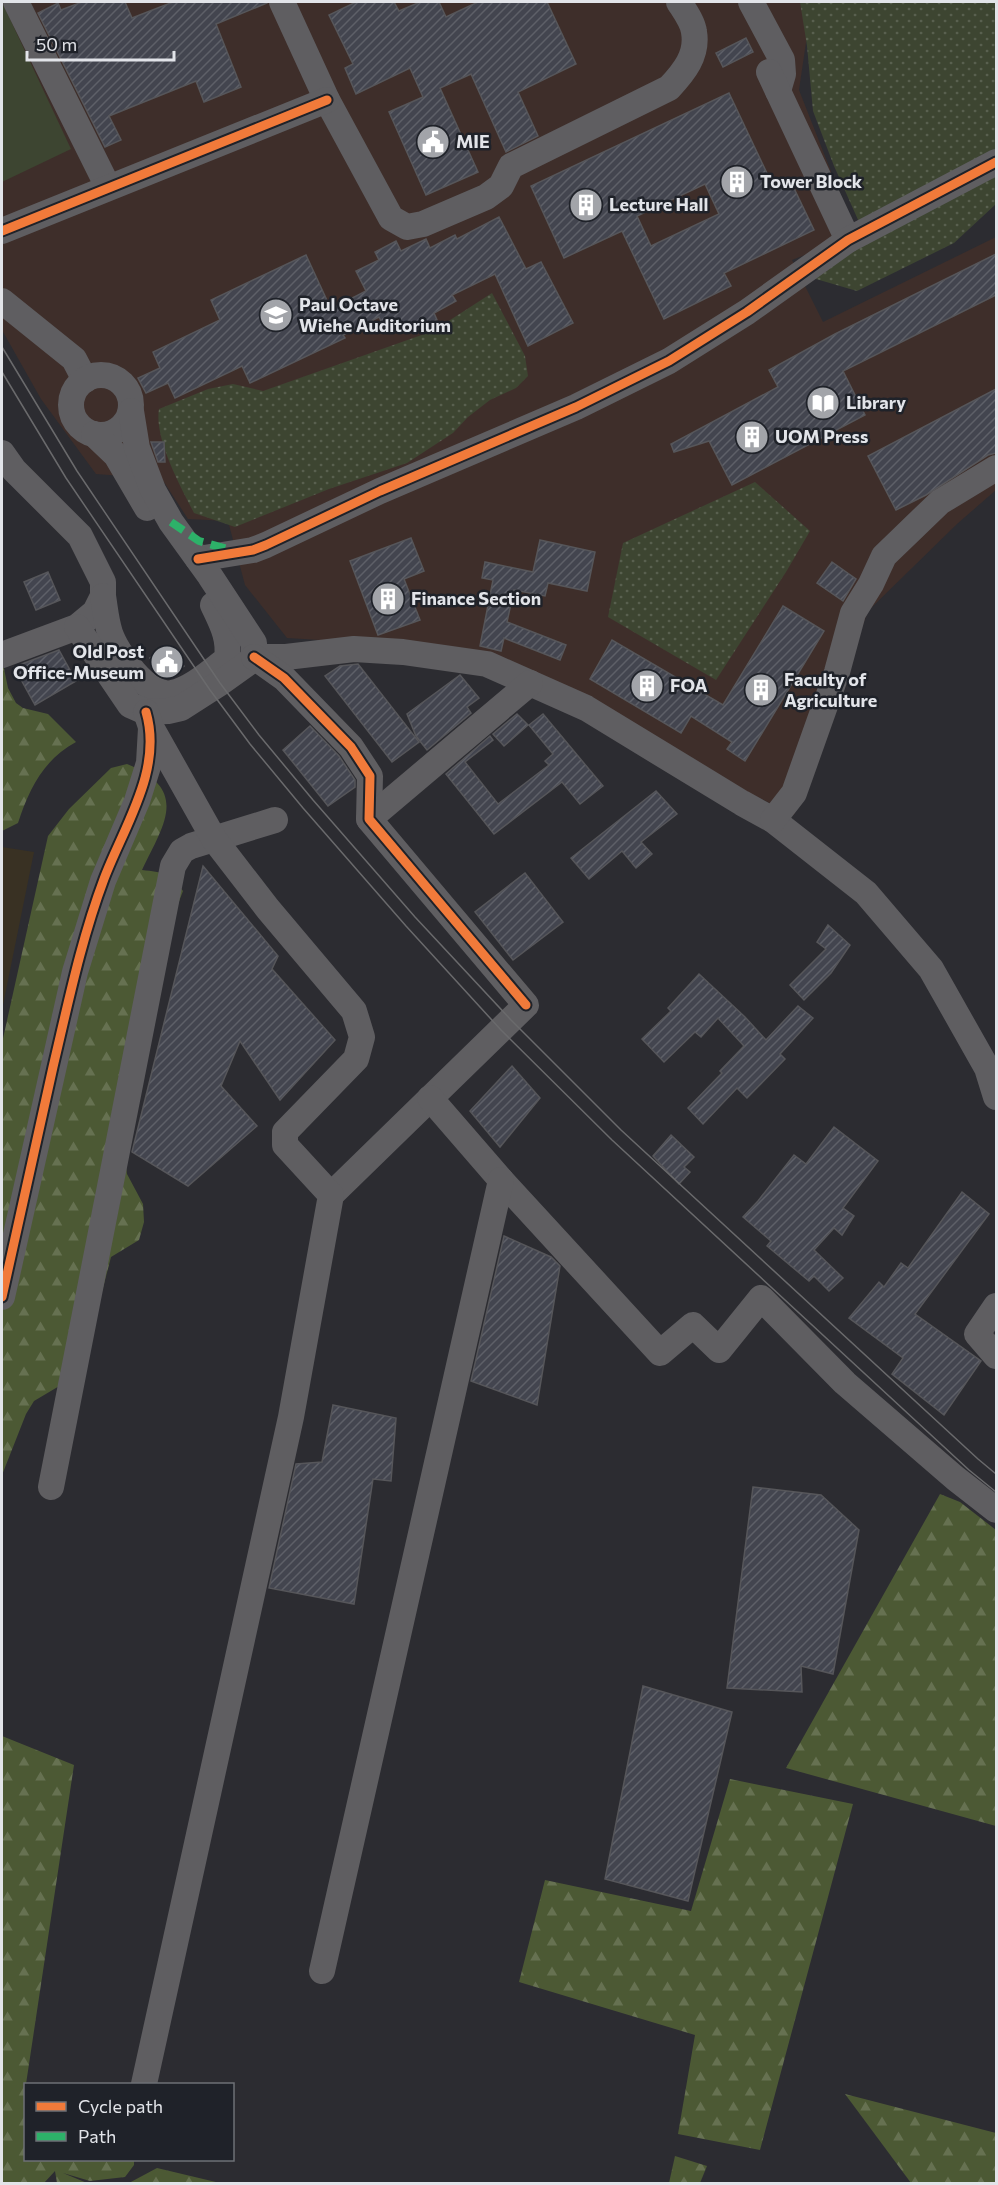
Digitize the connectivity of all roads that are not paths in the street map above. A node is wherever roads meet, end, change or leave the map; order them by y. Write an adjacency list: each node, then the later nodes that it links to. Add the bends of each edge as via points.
1 (16, 2): 7 (street)
2 (282, 2): 5 (street)
3 (679, 2): 5 (street, via 694,31 693,56 669,88 511,166 501,186 486,197 423,224 407,226 391,218)
4 (756, 10): 9 (street, via 776,75)
5 (327, 100): 7 (street)
6 (996, 162): 9 (street)
7 (108, 187): 8 (street)
8 (2, 231)
9 (848, 240): 17 (street, via 747,312 669,361 576,407 266,545)
10 (2, 301): 11 (street, via 74,359)
11 (85, 380): 12 (street, via 100,375 119,381 131,397); 13 (street, via 75,390 71,409 80,428)
12 (131, 411): 13 (street, via 117,432); 16 (street, via 137,448)
13 (94, 434): 19 (street, via 116,455 169,544 211,602 225,631 227,659 173,693 154,691 130,666 110,633)
14 (2, 453): 19 (street, via 80,536 103,582)
15 (996, 468): 27 (street, via 940,502 884,556 853,613 837,672 794,793)
16 (171, 522): 17 (street, via 199,542); 18 (street)
17 (241, 552): 18 (street)
18 (198, 559): 22 (street, via 254,643)
19 (103, 596): 20 (street, via 95,612)
20 (77, 627): 21 (street); 24 (street, via 130,705)
21 (2, 655)
22 (254, 657): 23 (street, via 354,649 403,652 487,664); 24 (street, via 181,708); 25 (street, via 284,678 351,747 370,776)
23 (530, 683): 25 (street); 27 (street, via 586,708)
24 (148, 719): 28 (street); 33 (street, via 150,755 146,773 103,881 75,972)
25 (369, 819): 30 (street, via 526,1005)
26 (275, 820): 28 (street)
27 (773, 820): 29 (street, via 866,893 931,969 987,1068)
28 (214, 838): 32 (street, via 354,1011 362,1037 356,1059 285,1132 285,1145); 36 (street, via 182,851 173,866)
29 (995, 1091)
30 (430, 1098): 31 (street); 32 (street)
31 (501, 1180): 37 (street, via 660,1353 693,1325 719,1350 761,1298 845,1383); 38 (street)
32 (331, 1195): 39 (street, via 291,1417)
33 (2, 1297)
34 (996, 1306): 35 (street, via 977,1334)
35 (996, 1356)
36 (51, 1486)
37 (996, 1510)
38 (322, 1971)
39 (144, 2083)

